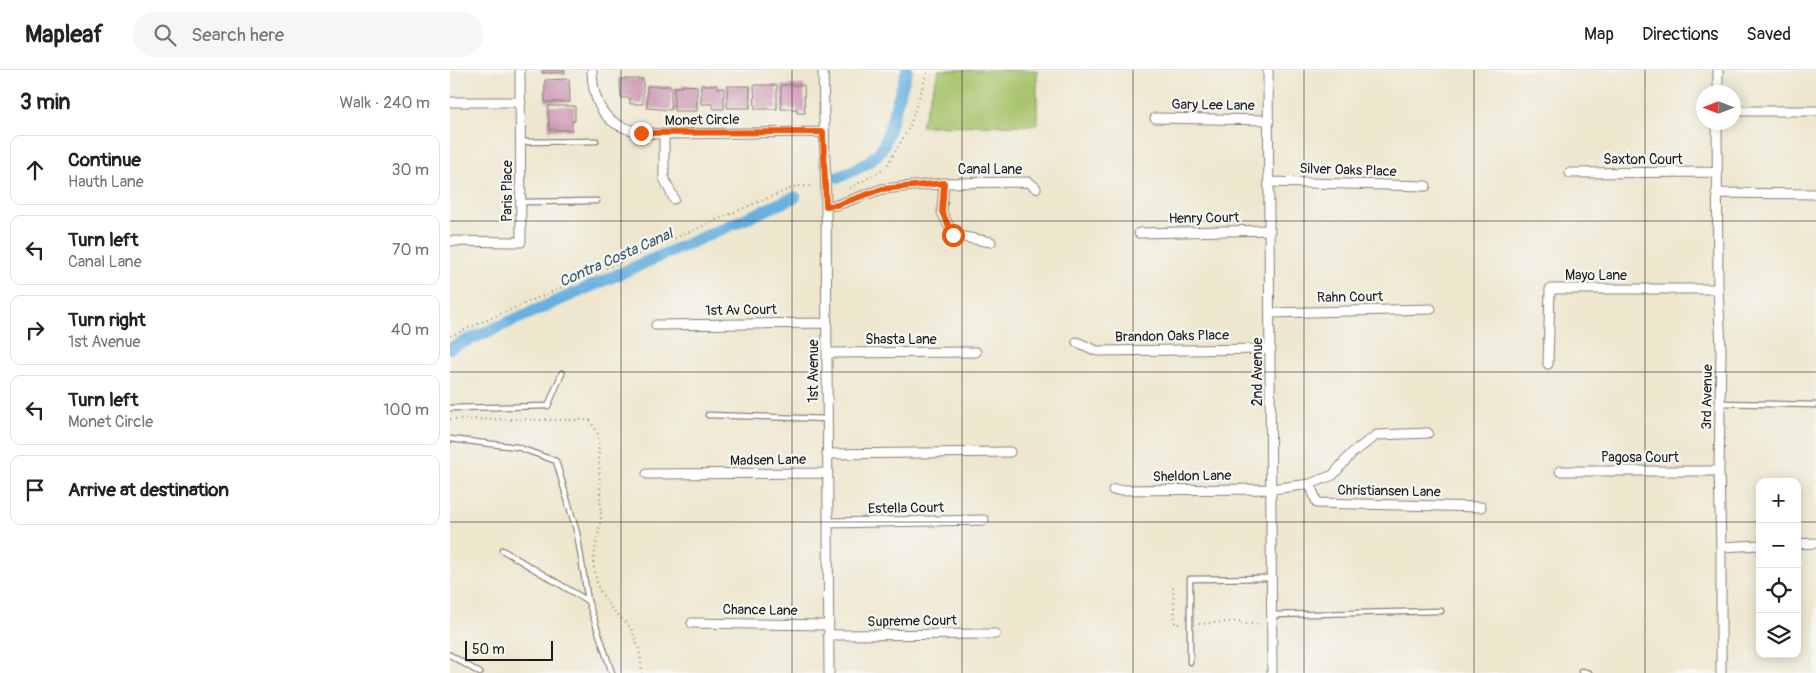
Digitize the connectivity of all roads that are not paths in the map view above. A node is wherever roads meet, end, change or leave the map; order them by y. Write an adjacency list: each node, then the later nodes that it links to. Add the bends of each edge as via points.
1 (520, 70): 8 (street, Paris Place)
2 (592, 70): 15 (street, Monet Circle, via 598,106 609,120 633,131)
3 (822, 70): 14 (street, 1st Avenue)
4 (1268, 70): 12 (street, 2nd Avenue)
5 (1718, 70): 6 (street)
6 (1718, 85)
7 (450, 102): 8 (street)
8 (520, 102): 17 (street, Paris Place)
9 (1741, 111): 10 (street)
10 (1816, 111)
11 (1156, 118): 12 (street, Gary Lee Lane)
12 (1269, 120): 20 (street, 2nd Avenue)
13 (1717, 130): 18 (street, 3rd Avenue)
14 (823, 132): 15 (street, Monet Circle); 29 (street, 1st Avenue)
15 (664, 134): 26 (street, via 664,178)
16 (596, 141): 17 (lane)
17 (520, 142): 27 (street, Paris Place)
18 (1717, 172): 19 (street, Saxton Court); 24 (street, 3rd Avenue)
19 (1570, 173)
20 (1269, 182): 22 (street, Silver Oaks Place); 30 (street, 2nd Avenue)
21 (944, 183): 23 (street, Canal Lane, via 1029,182); 29 (street, Canal Lane, via 882,189); 33 (street, via 942,212 953,235)
22 (1426, 186)
23 (1036, 188)
24 (1716, 192): 25 (street); 34 (street, 3rd Avenue)
25 (1816, 194)
26 (674, 199)
27 (521, 202): 28 (lane); 32 (street, Paris Place, via 521,242)
28 (597, 202)
29 (826, 206): 37 (street, 1st Avenue)
30 (1270, 230): 31 (street, Henry Court); 36 (street, 2nd Avenue)
31 (1139, 233)
32 (450, 241)
33 (991, 242)
34 (1718, 289): 43 (street, Mayo Lane, via 1550,289); 45 (street, 3rd Avenue, via 1722,349)
35 (1431, 309): 36 (street, Rahn Court)
36 (1270, 313): 40 (street, 2nd Avenue)
37 (827, 323): 38 (street, 1st Av Court); 42 (street, 1st Avenue)
38 (656, 325)
39 (1076, 342): 40 (street, Brandon Oaks Place, via 1097,351)
40 (1270, 349): 59 (street, 2nd Avenue)
41 (976, 352): 42 (street, Shasta Lane)
42 (827, 353): 49 (street, 1st Avenue)
43 (1548, 364)
44 (562, 372): 47 (lane, via 548,406)
45 (1720, 403): 46 (lane); 55 (street, 3rd Avenue)
46 (1816, 405)
47 (450, 408)
48 (708, 415): 49 (lane)
49 (827, 419): 53 (street, 1st Avenue)
50 (1428, 433): 58 (street, Sheldon Lane, via 1377,435 1352,453 1333,475)
51 (450, 439): 70 (lane, via 517,447 556,461 577,533)
52 (1010, 452): 53 (street)
53 (827, 454): 56 (street, 1st Avenue)
54 (1560, 471): 55 (street, Pagosa Court)
55 (1719, 471): 67 (street, 3rd Avenue)
56 (827, 473): 57 (street, Madsen Lane); 63 (street, 1st Avenue)
57 (647, 474)
58 (1310, 484): 59 (street, Sheldon Lane); 61 (street, Christiansen Lane, via 1317,503)
59 (1272, 489): 60 (street, Sheldon Lane); 69 (street, 2nd Avenue)
60 (1113, 490)
61 (1481, 507)
62 (984, 520): 63 (street, Estella Court)
63 (828, 523): 74 (street, 1st Avenue)
64 (1816, 543): 65 (street)
65 (1801, 544)
66 (1756, 545): 67 (street)
67 (1722, 547): 85 (street, 3rd Avenue)
68 (502, 550): 70 (lane)
69 (1272, 578): 72 (street, 2nd Avenue); 78 (lane, via 1190,579)
70 (588, 601): 81 (lane)
71 (1441, 611): 72 (lane)
72 (1271, 615): 83 (street, 2nd Avenue)
73 (692, 623): 74 (street, Chance Lane)
74 (828, 625): 76 (street, 1st Avenue)
75 (995, 634): 76 (street, Supreme Court)
76 (828, 635): 82 (street, 1st Avenue)
77 (450, 655): 80 (lane)
78 (1190, 662)
79 (1581, 671): 84 (lane)
80 (480, 673)
81 (612, 673)
82 (828, 673)
83 (1272, 673)
84 (1589, 673)
85 (1721, 673)

